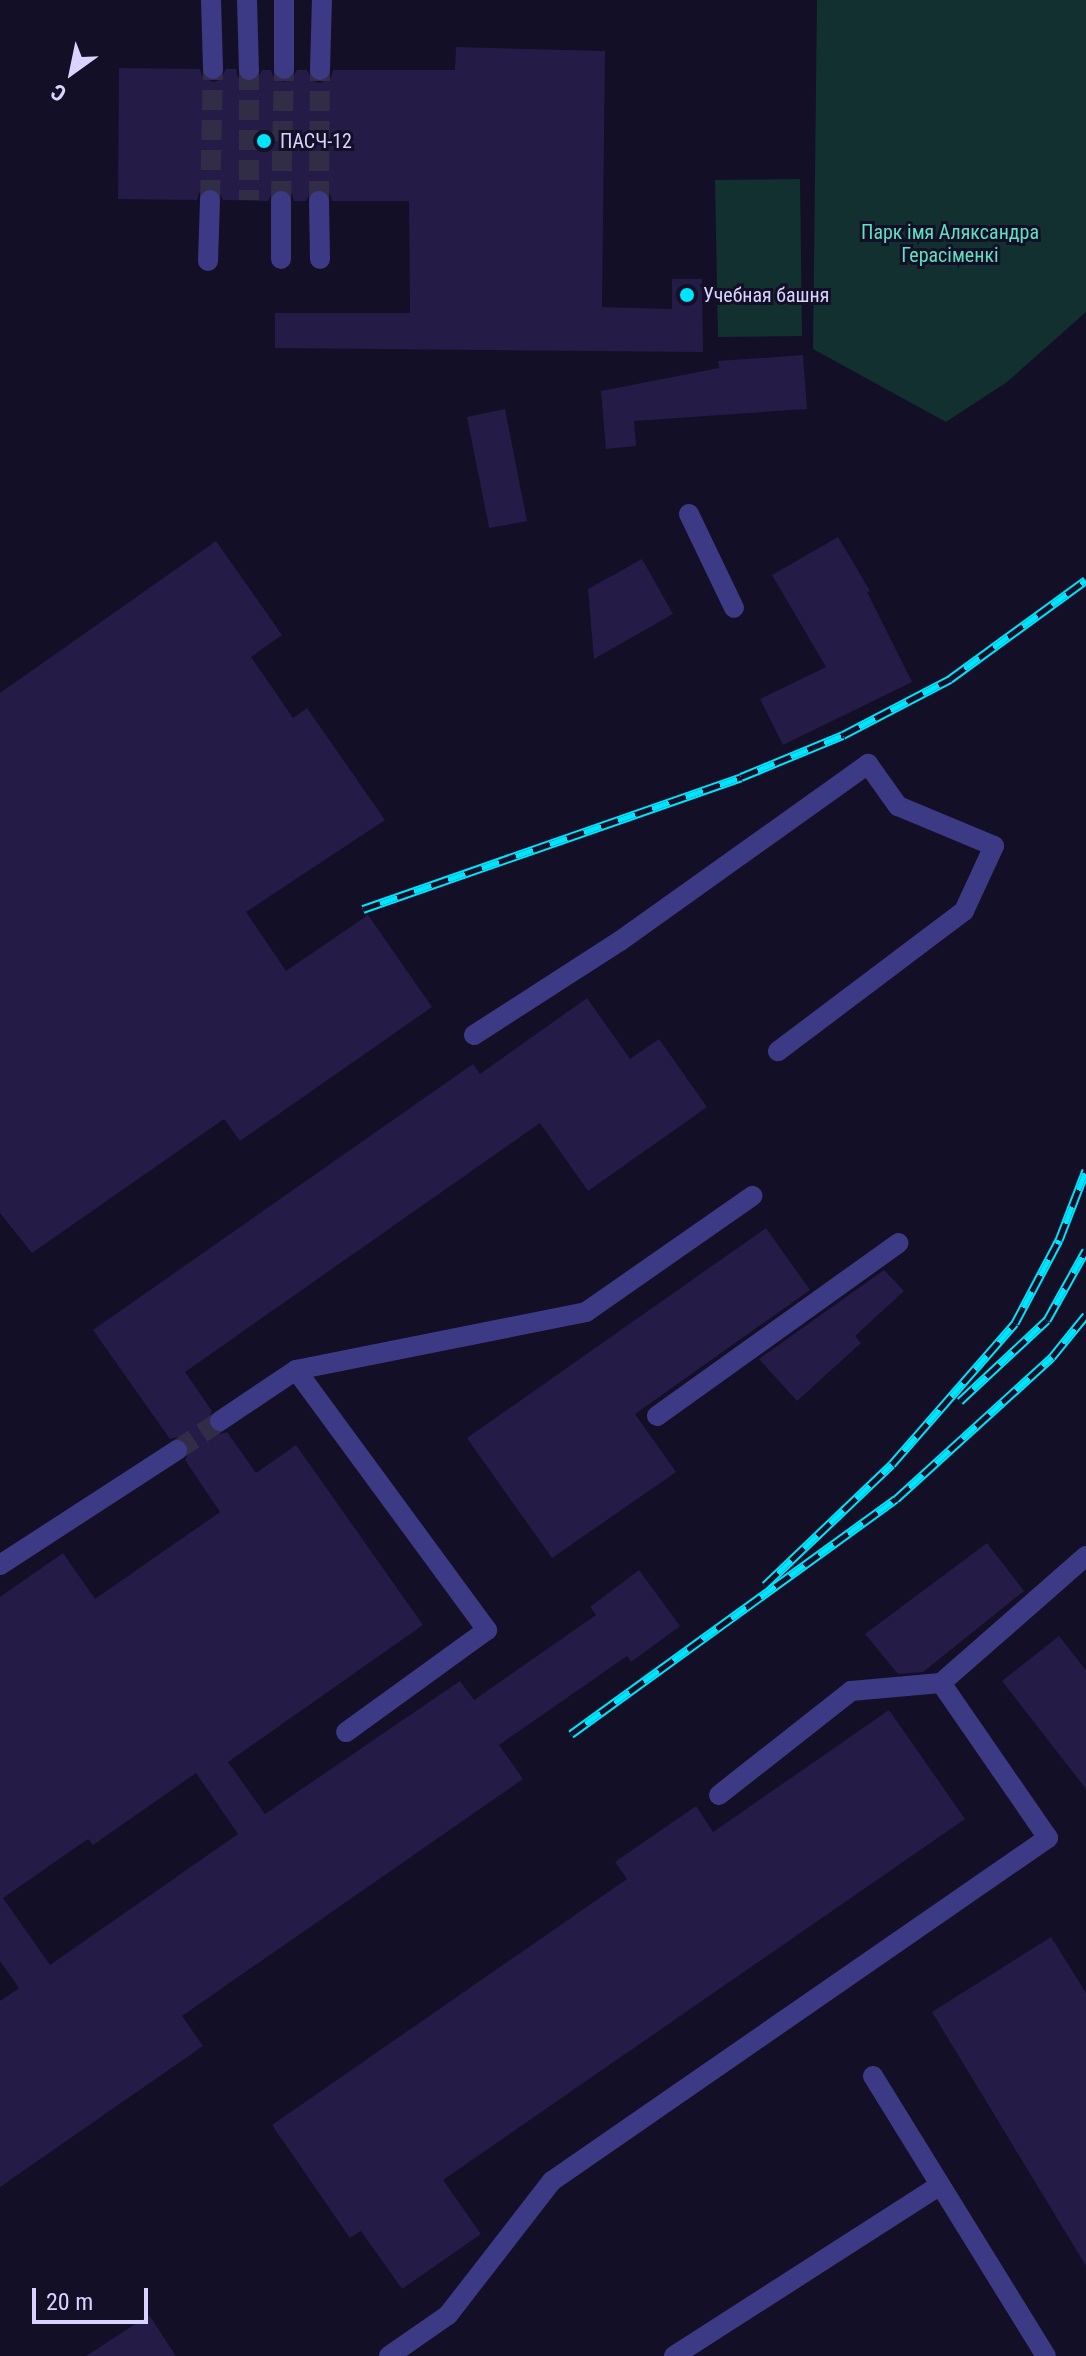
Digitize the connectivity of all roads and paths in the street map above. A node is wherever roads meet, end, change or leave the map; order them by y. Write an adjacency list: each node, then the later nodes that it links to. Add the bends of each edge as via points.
1 (211, 0): 5 (lane)
2 (247, 0): 7 (lane)
3 (284, 0): 6 (lane)
4 (322, 0): 8 (lane)
5 (213, 69)
6 (284, 69)
7 (249, 70)
8 (320, 70)
9 (210, 200): 14 (lane)
10 (281, 201): 12 (lane)
11 (319, 201): 13 (lane)
12 (281, 259)
13 (320, 259)
14 (208, 261)
15 (689, 514): 16 (lane)
16 (734, 608)
17 (474, 1035): 18 (lane, via 620,941 868,764 898,806 994,846 964,911)
18 (778, 1051)
19 (752, 1196): 21 (lane, via 586,1312)
20 (899, 1243): 22 (lane)
21 (296, 1370): 23 (lane); 28 (lane, via 487,1630)
22 (657, 1416)
23 (220, 1421)
24 (177, 1450): 26 (lane)
25 (1086, 1556): 27 (lane)
26 (0, 1565)
27 (941, 1683): 29 (lane, via 851,1691); 32 (lane, via 1048,1838 552,2181 448,2315)
28 (346, 1732)
29 (719, 1795)
30 (873, 2076): 31 (lane)
31 (940, 2185): 33 (lane); 34 (lane)
32 (389, 2356)
33 (674, 2356)
34 (1046, 2356)

